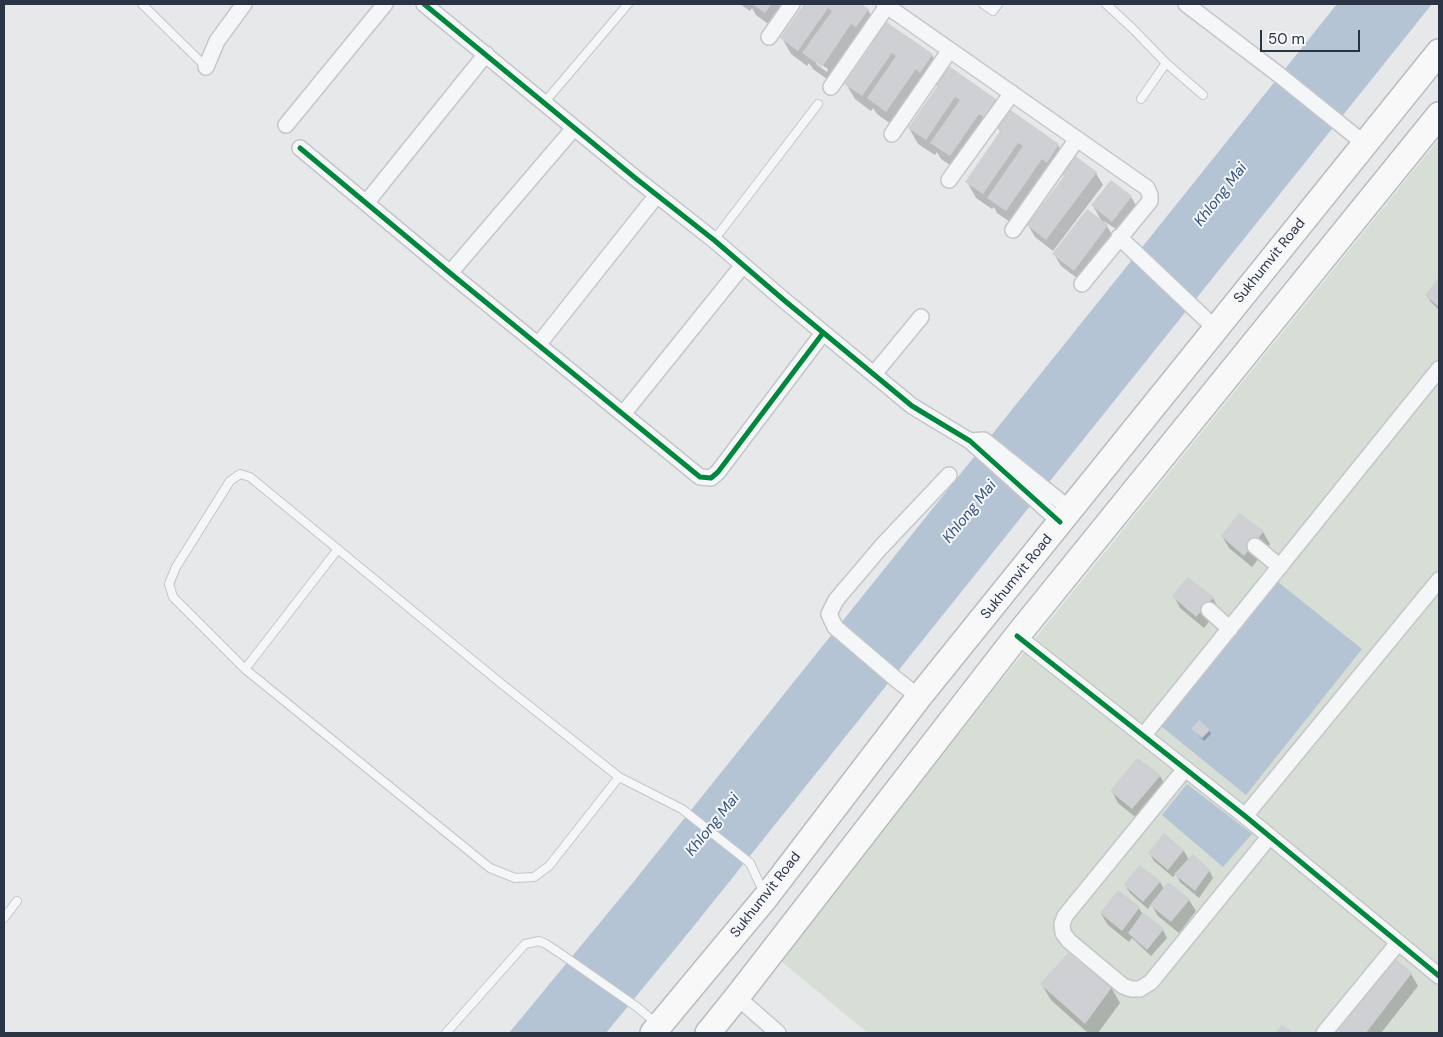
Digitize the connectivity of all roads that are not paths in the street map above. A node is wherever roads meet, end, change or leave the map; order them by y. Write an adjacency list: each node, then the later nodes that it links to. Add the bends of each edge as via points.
1 (142, 4): 17 (lane)
2 (244, 4): 17 (street, via 217,41)
3 (385, 4): 25 (street)
4 (424, 4): 15 (street)
5 (628, 4): 22 (lane)
6 (792, 4): 12 (street)
7 (983, 4): 8 (lane, via 993,10)
8 (998, 4)
9 (1106, 4): 16 (lane)
10 (1186, 4): 29 (street)
11 (885, 5): 13 (street); 18 (street)
12 (769, 37)
13 (950, 50): 19 (street); 27 (street)
14 (1439, 52): 29 (highway, Sukhumvit Road)
15 (486, 54): 22 (street); 33 (street)
16 (1166, 63): 20 (lane); 21 (lane)
17 (206, 67)
18 (831, 87)
19 (1012, 93): 28 (street); 31 (street)
20 (1203, 95)
21 (1141, 99)
22 (544, 103): 26 (street)
23 (818, 104): 36 (lane)
24 (1439, 115): 57 (highway)
25 (286, 125)
26 (574, 128): 32 (street); 38 (street)
27 (892, 134)
28 (1077, 139): 34 (street); 35 (street, via 1147,188 1150,195 1150,201)
29 (1365, 144): 41 (highway, Sukhumvit Road)
30 (300, 148): 33 (street)
31 (949, 180)
32 (657, 196): 36 (street); 43 (street)
33 (366, 203): 38 (street)
34 (1013, 230)
35 (1119, 237): 39 (street); 41 (street)
36 (714, 240): 37 (street)
37 (743, 266): 42 (street); 46 (street)
38 (450, 273): 43 (street)
39 (1082, 284)
40 (921, 317): 45 (street)
41 (1216, 328): 49 (highway, Sukhumvit Road)
42 (823, 333): 45 (street); 46 (street, via 711,478 700,477)
43 (538, 345): 46 (street)
44 (1439, 369): 52 (street)
45 (874, 374): 47 (street, via 912,406)
46 (623, 414)
47 (977, 443): 49 (street, via 1041,506); 49 (street, via 1052,494)
48 (949, 475): 59 (street, via 880,547 828,614 834,627)
49 (1066, 516): 55 (highway, Sukhumvit Road)
50 (1255, 546): 52 (street)
51 (338, 549): 58 (lane); 58 (lane, via 250,477 240,474 230,481 176,567 169,584 173,597); 62 (lane)
52 (1280, 568): 56 (street)
53 (1439, 580): 63 (street)
54 (1210, 610): 56 (street)
55 (987, 614): 57 (highway); 59 (highway, Sukhumvit Road)
56 (1230, 629): 60 (street)
57 (1017, 636): 60 (street); 70 (highway)
58 (245, 669): 62 (lane, via 490,868 515,878 534,877 549,866)
59 (919, 697): 65 (highway, Sukhumvit Road)
60 (1143, 736): 61 (street)
61 (1185, 769): 63 (street); 64 (street, via 1065,916 1062,924 1068,941 1123,986 1140,989 1151,982)
62 (619, 777): 65 (lane, via 682,810 750,863)
63 (1245, 816): 64 (street)
64 (1270, 837): 68 (street)
65 (766, 897): 71 (highway, Sukhumvit Road)
66 (18, 901): 67 (lane)
67 (4, 918)
68 (1398, 943): 69 (street); 75 (street)
69 (1439, 976)
70 (737, 997): 73 (highway); 74 (street)
71 (656, 1030): 72 (lane, via 637,1008 539,941 525,944)
72 (446, 1033)
73 (708, 1033)
74 (778, 1033)
75 (1324, 1033)

